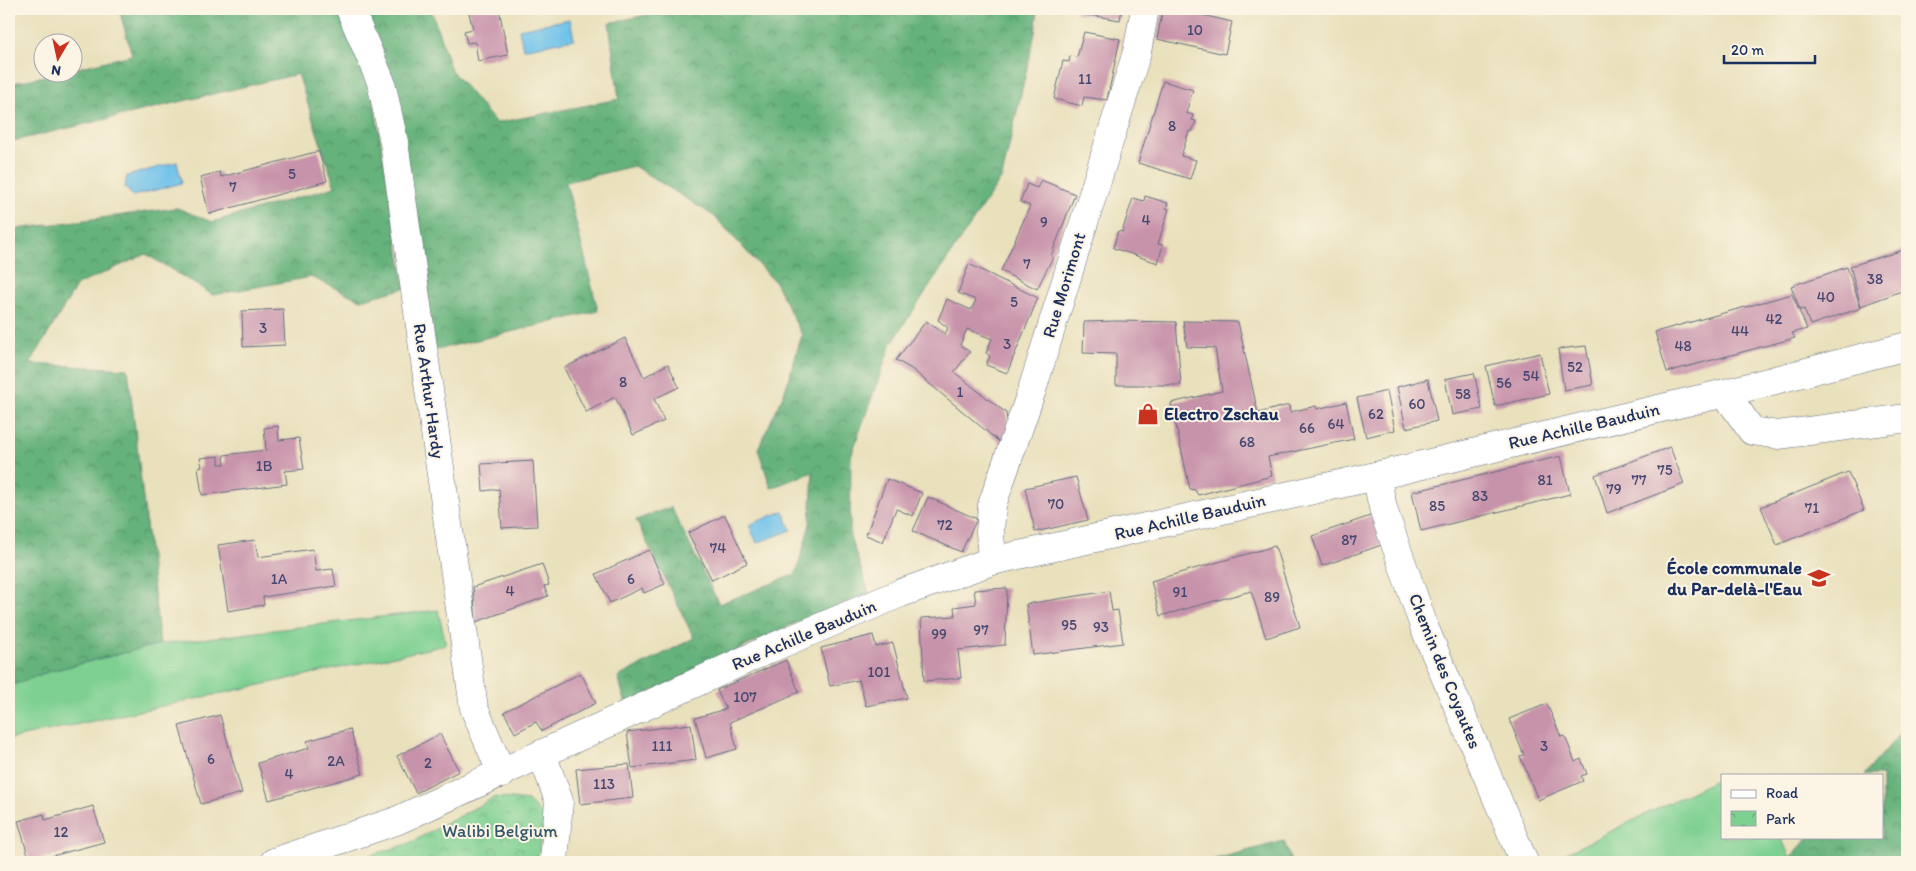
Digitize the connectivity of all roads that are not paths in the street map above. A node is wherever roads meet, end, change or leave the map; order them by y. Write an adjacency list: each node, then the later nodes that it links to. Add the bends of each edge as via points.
1 (350, 9): 9 (street, Rue Arthur Hardy, via 381,82 394,142 474,708)
2 (1146, 9): 7 (street, Rue Morimont, via 1137,52 1032,390 992,505)
3 (1907, 346): 4 (street, Rue Achille Bauduin)
4 (1725, 394): 5 (street, via 1752,431 1778,435); 6 (street, Rue Achille Bauduin)
5 (1907, 418)
6 (1376, 476): 7 (street, Rue Achille Bauduin); 12 (street, Chemin des Coyautes, via 1384,512 1425,629)
7 (992, 561): 8 (street, Rue Achille Bauduin, via 900,593 769,649)
8 (542, 754): 9 (street, Rue Achille Bauduin); 11 (street, via 559,801)
9 (502, 774): 10 (street, Rue Achille Bauduin, via 396,821)
10 (274, 862)
11 (554, 862)
12 (1524, 862)

